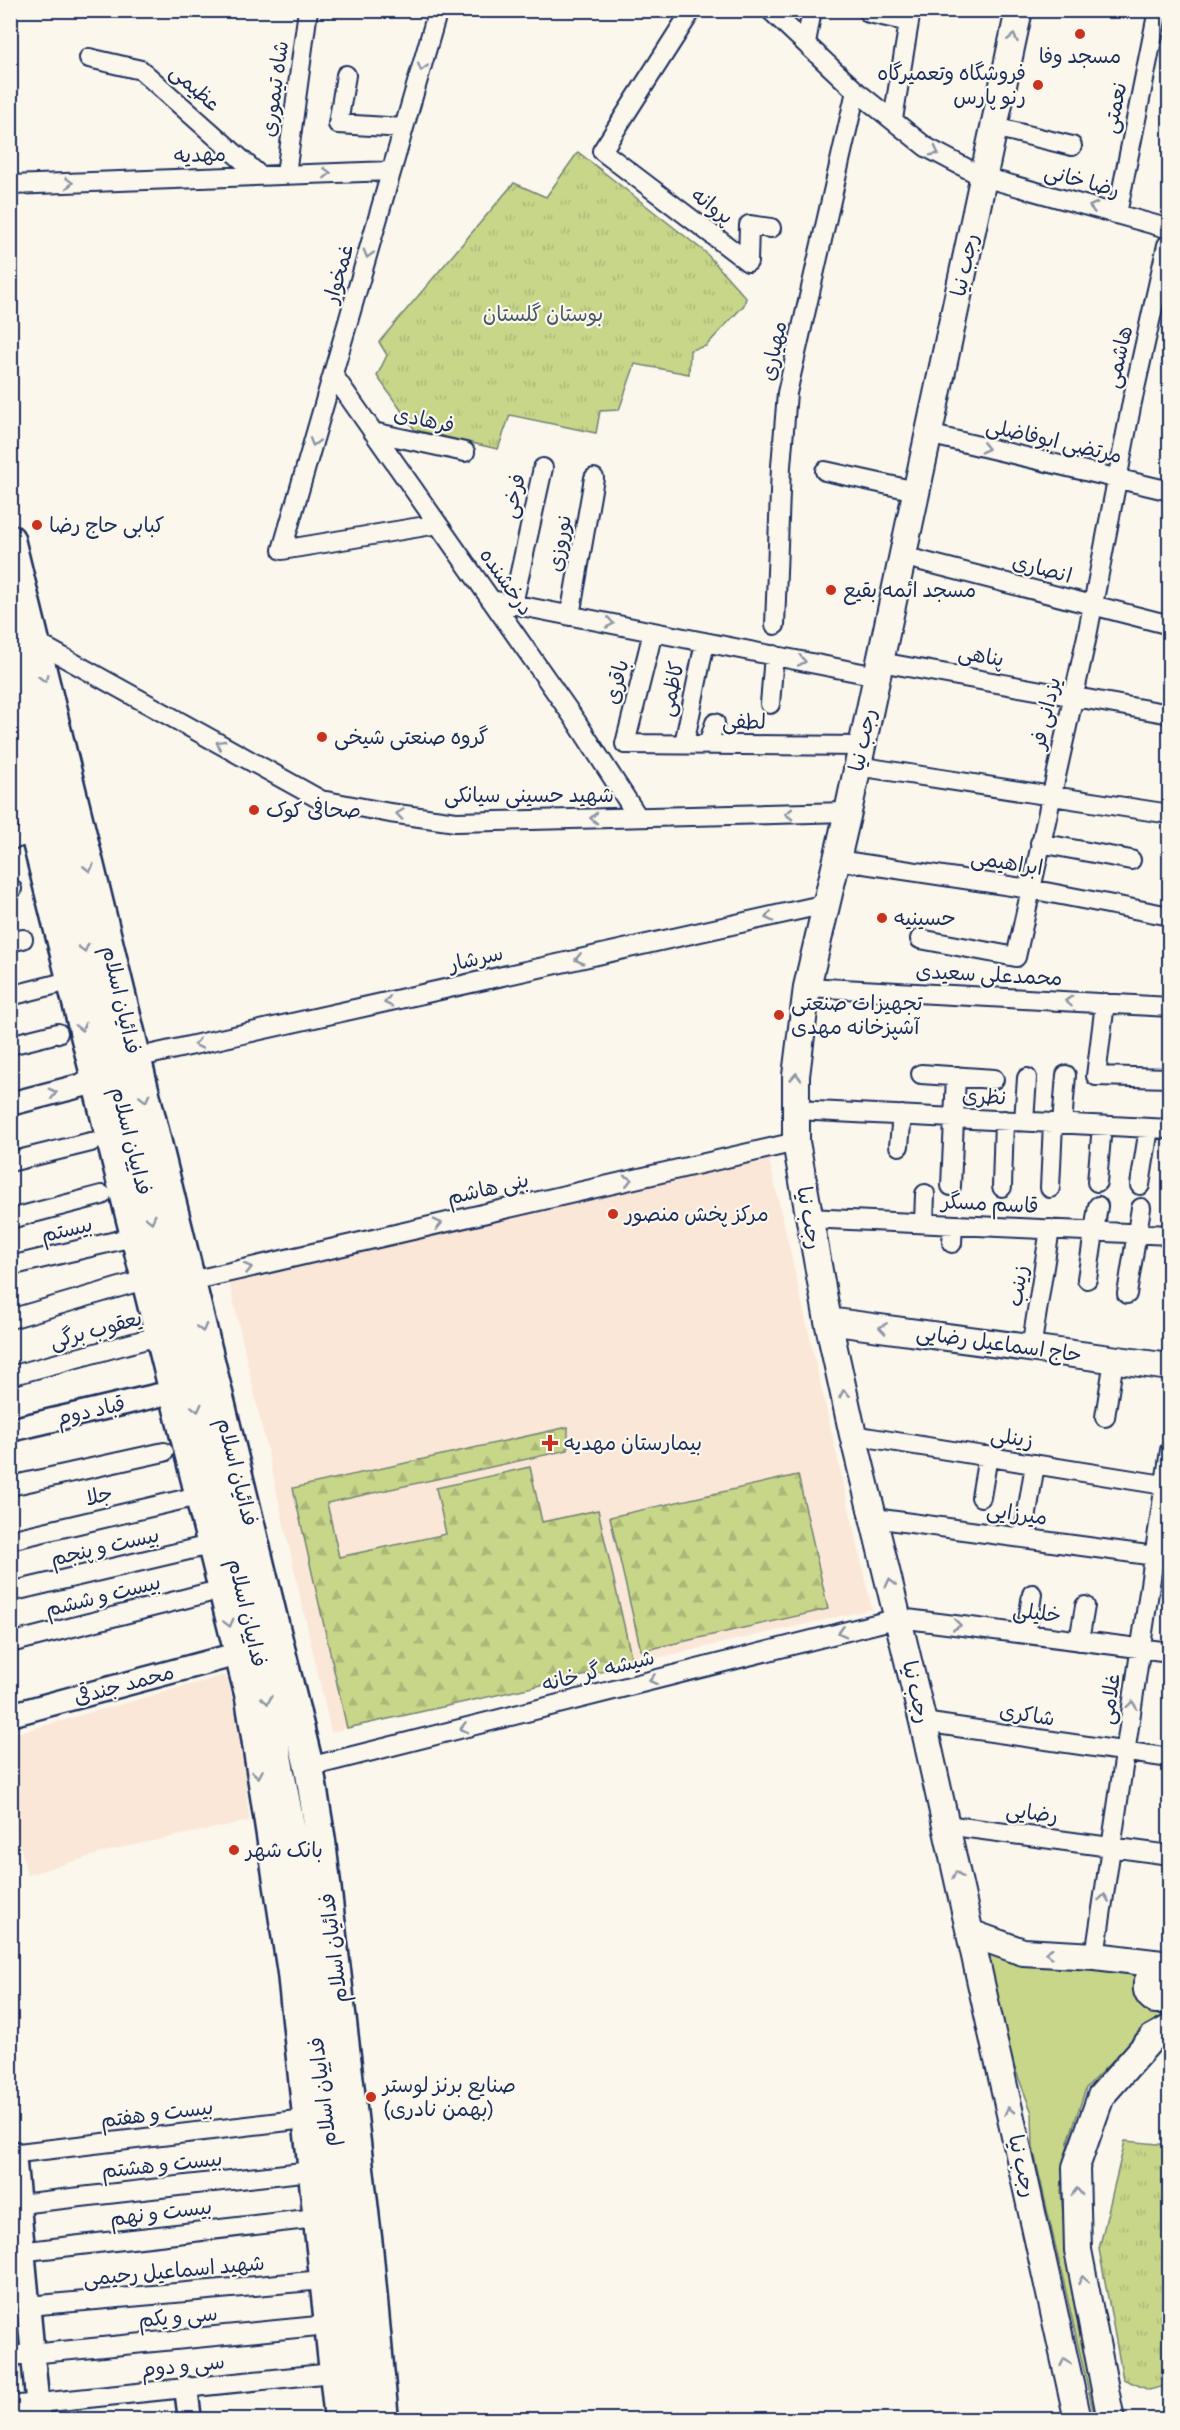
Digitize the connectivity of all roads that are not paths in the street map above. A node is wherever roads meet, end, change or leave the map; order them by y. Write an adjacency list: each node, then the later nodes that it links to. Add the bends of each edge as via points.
1 (308, 10): 19 (street, شاه تیموری)
2 (438, 10): 16 (street, غمخوار, one-way to 16)
3 (692, 10): 24 (street, پروانه, via 602,151 748,262 750,225)
4 (770, 10): 10 (street, رضا خانی)
5 (812, 10): 10 (street)
6 (1019, 10): 15 (main road, رجب نیا, one-way to 6)
7 (1158, 10): 23 (street, نعمتی)
8 (869, 12): 9 (street)
9 (910, 16): 14 (street)
10 (806, 43): 13 (street, رضا خانی)
11 (89, 58): 20 (street, عظیمی, via 141,70)
12 (346, 75): 16 (street, via 338,124)
13 (856, 91): 14 (street, رضا خانی); 43 (street, مهیاری, via 787,393)
14 (892, 119): 21 (street, رضا خانی, one-way to 21, via 926,147)
15 (994, 127): 17 (street); 21 (main road, رجب نیا)
16 (404, 128): 18 (street, غمخوار)
17 (1072, 146)
18 (391, 171): 19 (street, مهدیه, one-way to 18); 26 (street, غمخوار, one-way to 26)
19 (286, 174): 20 (street, مهدیه)
20 (260, 175): 22 (street, مهدیه, one-way to 20)
21 (983, 177): 23 (street, رضا خانی, one-way to 21); 28 (main road, رجب نیا)
22 (10, 185)
23 (1117, 214): 25 (street, رضا خانی)
24 (771, 228)
25 (1168, 237): 33 (street, هاشمی)
26 (334, 376): 27 (street, درخشنده); 36 (street, غمخوار, one-way to 36, via 282,550)
27 (373, 432): 29 (street, فرهادی); 36 (street, درخشنده)
28 (928, 434): 33 (street, مرتضی ابوفاضلی, one-way to 33); 34 (main road, رجب نیا)
29 (465, 452)
30 (543, 468): 40 (street, فرخی)
31 (825, 471): 34 (street)
32 (594, 478): 42 (street, نوروزی)
33 (1118, 479): 35 (street, مرتضی ابوفاضلی); 41 (street, یزدانی فر)
34 (916, 491): 38 (main road, رجب نیا)
35 (1170, 491)
36 (438, 524): 39 (street, درخشنده)
37 (10, 539): 47 (main road, فدائیان اسلام)
38 (902, 556): 41 (street, انصاری); 49 (main road, رجب نیا)
39 (491, 600): 40 (street); 63 (street, درخشنده)
40 (513, 604): 42 (street)
41 (1093, 606): 44 (street, انصاری); 50 (street, یزدانی فر)
42 (570, 616): 45 (street, one-way to 45)
43 (775, 625)
44 (1170, 625)
45 (653, 632): 46 (street); 54 (street, باقری)
46 (705, 642): 48 (street); 55 (street, کاظمی)
47 (23, 644): 59 (main road, فداییان اسلام); 63 (street, شهید حسینی سیانکی, one-way to 47, via 456,822 321,800); 80 (main road, فدائیان اسلام, one-way to 80)
48 (774, 655): 49 (street, one-way to 49); 51 (street)
49 (878, 669): 50 (street, پناهی); 58 (main road, رجب نیا)
50 (1074, 695): 52 (street); 60 (street, یزدانی فر)
51 (770, 704)
52 (1170, 714)
53 (715, 723): 56 (street)
54 (625, 744): 55 (street, لطفی)
55 (684, 744): 56 (street, لطفی)
56 (708, 744): 58 (street, لطفی)
57 (10, 746): 59 (street)
58 (860, 756): 60 (street, لطفی); 61 (main road, رجب نیا)
59 (24, 784): 64 (street); 159 (main road, فداییان اسلام, one-way to 159)
60 (1050, 797): 62 (street, لطفی); 66 (street, یزدانی فر)
61 (848, 812): 63 (street, شهید حسینی سیانکی, one-way to 63); 67 (main road, رجب نیا)
62 (1170, 814)
63 (638, 817)
64 (33, 834): 65 (street); 73 (street)
65 (10, 840)
66 (1040, 843): 68 (street); 69 (street, یزدانی فر)
67 (837, 860): 69 (street, ابراهیمی); 70 (main road, رجب نیا)
68 (1131, 860)
69 (1030, 889): 71 (street, ابراهیمی); 72 (street, یزدانی فر, via 1016,957)
70 (826, 904): 74 (main road, رجب نیا); 80 (street, سرشار, one-way to 80)
71 (1170, 915)
72 (920, 939)
73 (69, 981): 75 (street); 87 (street, one-way to 87)
74 (807, 987): 76 (street, محمدعلی سعیدی, one-way to 74); 89 (main road, رجب نیا, one-way to 74, via 796,1076)
75 (10, 996)
76 (1105, 1003): 77 (street, محمدعلی سعیدی); 85 (street, via 1096,1076)
77 (1170, 1007)
78 (58, 1033): 79 (street)
79 (10, 1045)
80 (135, 1058): 124 (main road, فدائیان اسلام, one-way to 124)
81 (921, 1074): 83 (street)
82 (1066, 1075): 94 (street)
83 (956, 1076): 86 (street); 91 (street)
84 (1027, 1078): 93 (street)
85 (1170, 1078)
86 (994, 1079)
87 (94, 1082): 88 (street, one-way to 87); 119 (street)
88 (10, 1104)
89 (796, 1110): 90 (street, نظری); 99 (main road, رجب نیا)
90 (902, 1115): 91 (street, نظری); 100 (street)
91 (953, 1118): 92 (street, نظری); 104 (street)
92 (1004, 1120): 93 (street, نظری); 105 (street)
93 (1023, 1121): 94 (street, نظری)
94 (1057, 1123): 95 (street, نظری); 106 (street)
95 (1102, 1126): 96 (street, نظری); 102 (street)
96 (1149, 1128): 97 (street, نظری); 103 (street)
97 (1170, 1129)
98 (91, 1142): 101 (street)
99 (796, 1142): 111 (main road, رجب نیا); 124 (street, بنی هاشم, one-way to 99)
100 (899, 1146)
101 (10, 1162)
102 (1097, 1182)
103 (1140, 1185)
104 (951, 1186)
105 (1002, 1187)
106 (1050, 1188)
107 (925, 1194): 113 (street)
108 (102, 1195): 112 (street)
109 (1098, 1206): 116 (street)
110 (1141, 1208): 117 (street)
111 (808, 1218): 113 (street, قاسم مسگر); 127 (main road, رجب نیا)
112 (10, 1219)
113 (924, 1223): 114 (street, قاسم مسگر)
114 (952, 1225): 115 (street, قاسم مسگر, via 991,1234); 120 (street)
115 (1050, 1229): 116 (street, قاسم مسگر); 129 (street, زینب)
116 (1093, 1232): 117 (street, قاسم مسگر); 123 (street)
117 (1136, 1234): 118 (street, قاسم مسگر); 125 (street)
118 (1170, 1235)
119 (133, 1237): 121 (street, بیستم); 122 (street)
120 (952, 1243)
121 (10, 1266)
122 (144, 1280): 126 (street); 128 (street)
123 (1087, 1280)
124 (191, 1281): 165 (main road, فدائیان اسلام, one-way to 165)
125 (1127, 1294)
126 (10, 1319)
127 (828, 1321): 129 (main road, حاج اسماعیل رضایی, one-way to 127); 136 (main road, رجب نیا, one-way to 127)
128 (158, 1336): 132 (street, یعقوب برگی); 133 (street)
129 (1031, 1349): 130 (main road, حاج اسماعیل رضایی)
130 (1114, 1360): 131 (main road, حاج اسماعیل رضایی); 134 (street)
131 (1170, 1367)
132 (10, 1376)
133 (172, 1392): 135 (street, قباد دوم); 143 (street)
134 (1105, 1417)
135 (10, 1430)
136 (853, 1435): 139 (street, زینلی); 145 (main road, رجب نیا)
137 (1170, 1450): 141 (street, غلامی)
138 (164, 1452): 142 (street)
139 (988, 1456): 140 (street, زینلی); 144 (street)
140 (1035, 1464): 141 (street, زینلی); 146 (street)
141 (1167, 1485): 149 (street, غلامی)
142 (10, 1486)
143 (198, 1496): 147 (street, جلا); 148 (street)
144 (981, 1497)
145 (874, 1518): 146 (street, میرزایی); 154 (main road, رجب نیا, one-way to 145)
146 (1023, 1538): 149 (street, میرزایی)
147 (10, 1540)
148 (210, 1545): 150 (street, بیست و پنجم); 159 (street, one-way to 159)
149 (1162, 1557): 158 (street, غلامی)
150 (10, 1592)
151 (207, 1593): 157 (street, بیست و ششم)
152 (1032, 1594): 155 (street)
153 (1085, 1606): 156 (street)
154 (899, 1618): 155 (street, خلیلی, one-way to 155); 162 (main road, رجب نیا); 165 (street, شیشه گر خانه, one-way to 165)
155 (1026, 1634): 156 (street, خلیلی)
156 (1079, 1641): 158 (street, خلیلی)
157 (10, 1643)
158 (1140, 1649): 160 (street, خلیلی); 163 (street, غلامی, one-way to 158)
159 (247, 1652): 161 (street, محمد جندقی); 168 (main road, فداییان اسلام, one-way to 168)
160 (1170, 1652)
161 (10, 1715)
162 (923, 1722): 163 (street, شاکری); 166 (main road, رجب نیا)
163 (1125, 1752): 164 (street, شاکری); 167 (street, غلامی)
164 (1170, 1758)
165 (309, 1767): 181 (main road, فدائیان اسلام)
166 (946, 1825): 167 (street, رضایی); 170 (main road, رجب نیا, one-way to 166)
167 (1111, 1846): 169 (street, رضایی); 171 (street, غلامی, one-way to 167)
168 (282, 1849): 176 (street, via 289,1973); 193 (main road, فداییان اسلام)
169 (1170, 1854)
170 (969, 1933): 171 (main road, one-way to 170, via 1023,1952); 196 (main road, رجب نیا, one-way to 170)
171 (1095, 1956): 172 (main road)
172 (1170, 1965)
173 (1170, 1974): 174 (main road, via 1155,1974 1146,1987 1155,2001)
174 (1170, 2000)
175 (1170, 2028): 197 (main road, one-way to 175, via 1078,2250 1076,2167 1101,2096 1152,2038)
176 (305, 2119): 177 (street, بیست و هفتم); 178 (street)
177 (12, 2153): 179 (street)
178 (310, 2171): 179 (street, بیست و هشتم); 180 (street)
179 (19, 2204): 182 (street)
180 (316, 2218): 182 (street, بیست و نهم); 183 (street)
181 (368, 2246): 194 (main road, via 364,2274); 195 (main road, فدائیان اسلام)
182 (17, 2252): 184 (street)
183 (323, 2280): 184 (street, شهید اسماعیل رحیمی); 185 (street)
184 (28, 2306): 186 (street)
185 (328, 2325): 186 (street, سی و یکم); 187 (street)
186 (22, 2354): 190 (street)
187 (332, 2373): 188 (street, سی و دوم); 192 (street)
188 (186, 2388): 190 (street, سی و دوم); 191 (street)
189 (10, 2406): 190 (street, سی و دوم)
190 (38, 2411)
191 (190, 2420)
192 (336, 2420)
193 (360, 2420)
194 (370, 2420)
195 (384, 2420)
196 (1078, 2420)
197 (1111, 2420)

